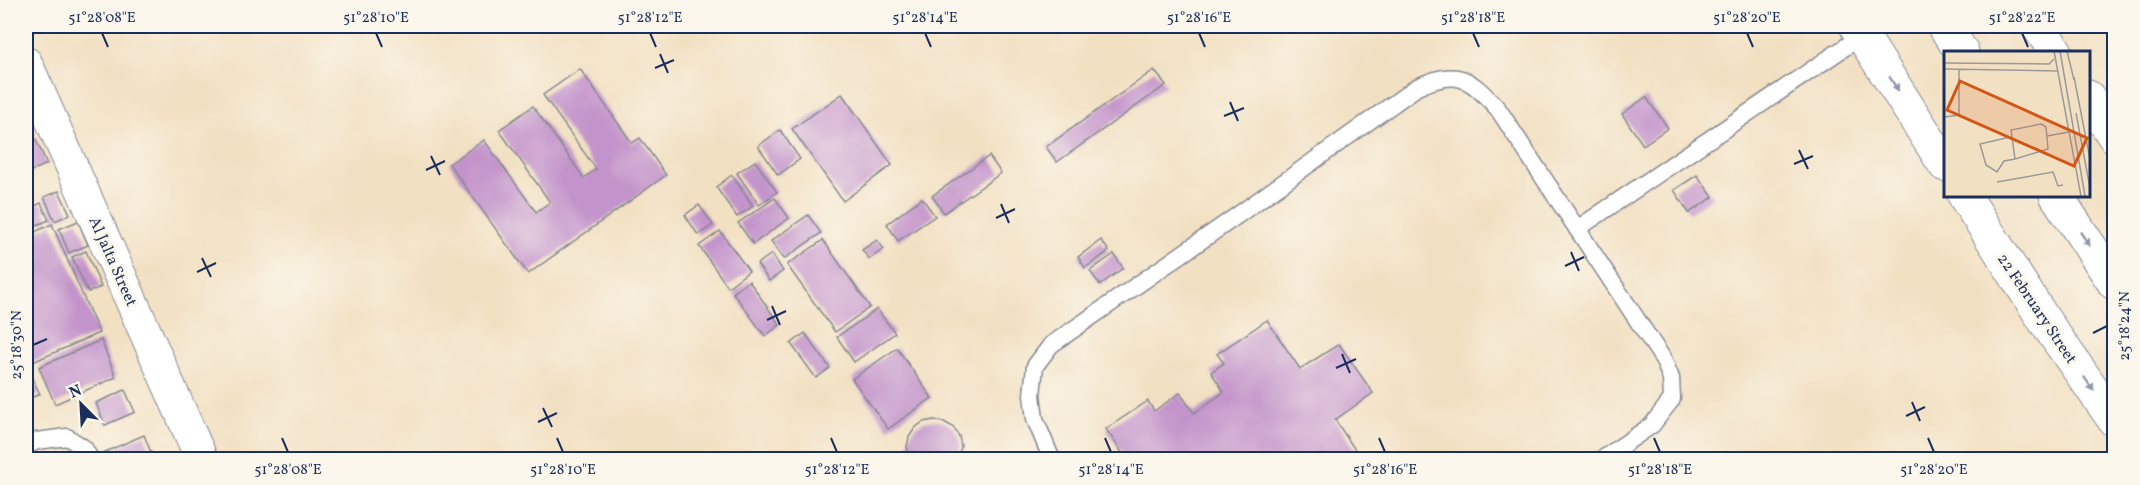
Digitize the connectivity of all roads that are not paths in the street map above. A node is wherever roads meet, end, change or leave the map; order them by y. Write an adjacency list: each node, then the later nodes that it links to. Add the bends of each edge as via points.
1 (1944, 26): 4 (main road)
2 (2038, 26): 5 (main road)
3 (1859, 30): 9 (main road, one-way to 9); 12 (lane)
4 (1961, 51)
5 (2055, 51)
6 (26, 63): 17 (street, Al Jalta Street)
7 (2089, 99): 8 (main road)
8 (2115, 136)
9 (1944, 163)
10 (1966, 196): 14 (main road, 22 February Street, one-way to 14, via 2044,320)
11 (2057, 196): 13 (main road, one-way to 13)
12 (1577, 229): 18 (lane, via 1498,108 1475,84 1452,76 1434,79 1417,87 1052,345 1035,366 1032,395 1035,419); 19 (lane, via 1663,359 1671,378 1672,399 1652,425)
13 (2115, 282)
14 (2115, 420)
15 (29, 439): 16 (lane, via 68,437 84,448)
16 (91, 459)
17 (202, 459)
18 (1052, 459)
19 (1601, 459)

